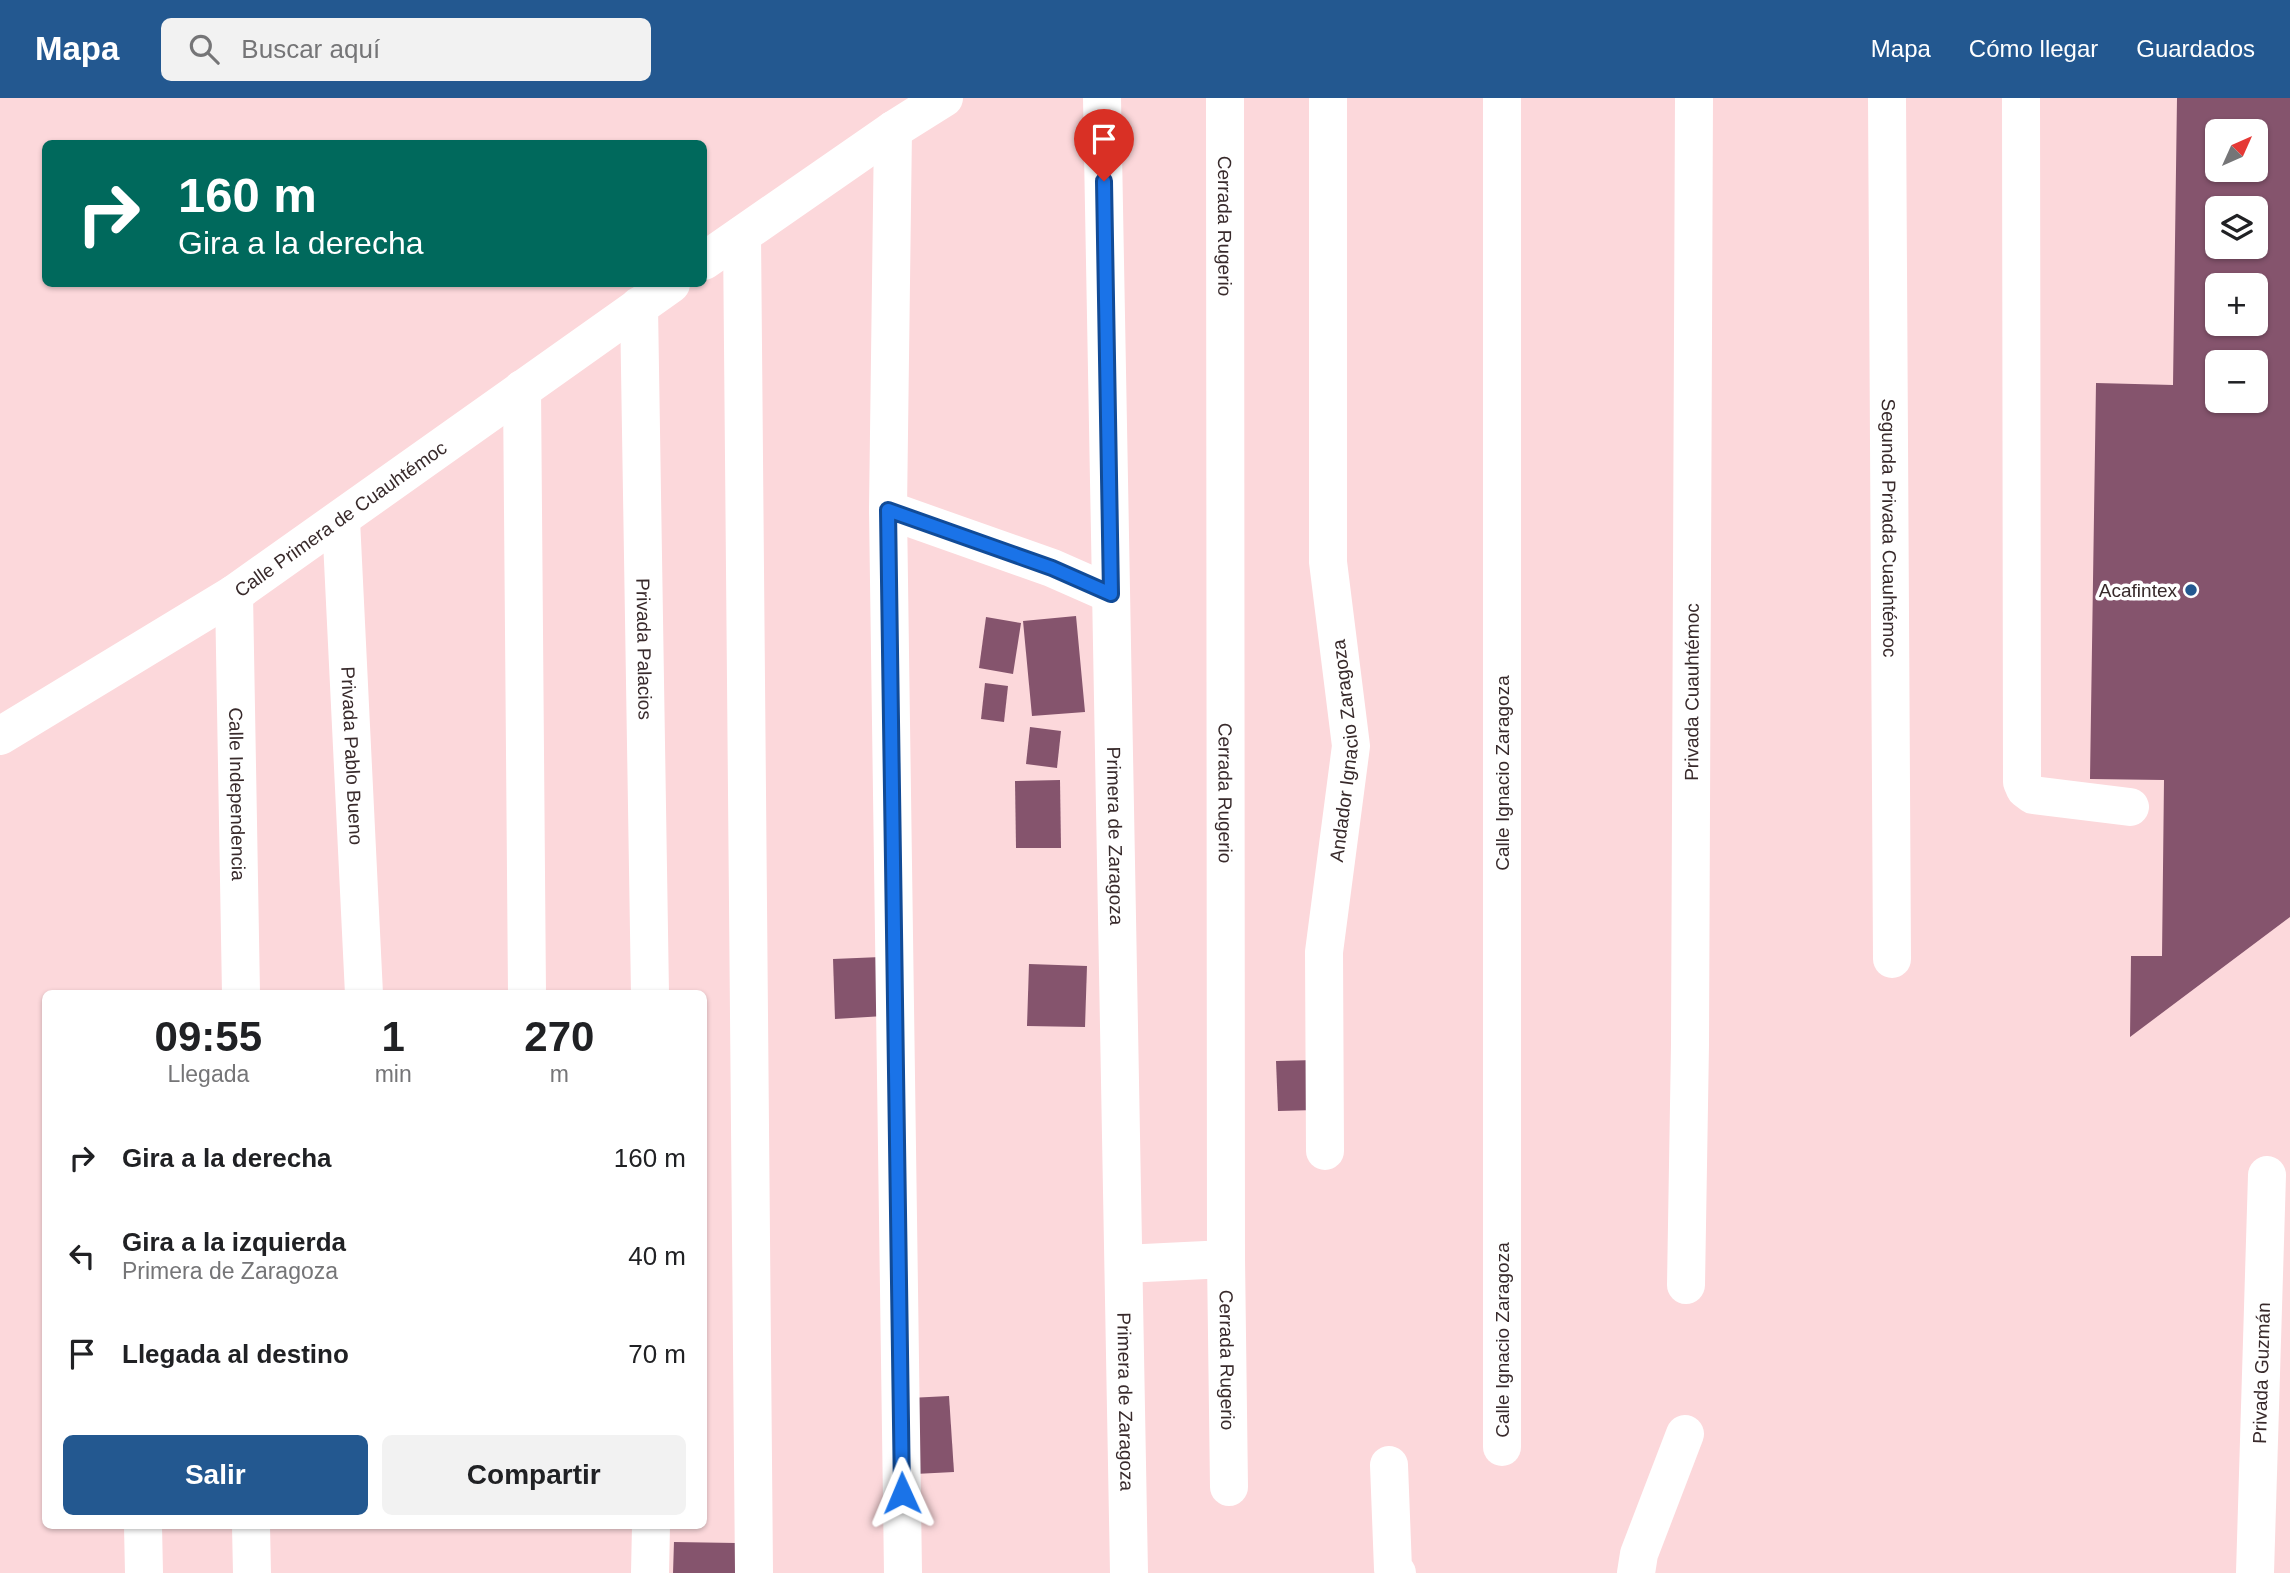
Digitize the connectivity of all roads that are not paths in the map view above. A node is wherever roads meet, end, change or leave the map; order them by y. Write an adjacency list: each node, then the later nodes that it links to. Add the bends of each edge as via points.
1 (944, 98): 9 (street)
2 (1102, 98): 18 (street, Primera de Zaragoza)
3 (1225, 98): 28 (street, Cerrada Rugerio)
4 (1328, 98): 26 (street, Andador Ignacio Zaragoza, via 1328,562 1351,746 1324,952)
5 (1502, 98): 32 (street, Calle Ignacio Zaragoza)
6 (1694, 98): 30 (street, Privada Cuauhtémoc)
7 (1887, 98): 21 (street, Segunda Privada Cuauhtémoc)
8 (2021, 98): 20 (street, via 2022,782 2033,796)
9 (893, 130): 10 (street); 15 (street)
10 (742, 235): 11 (street); 41 (street)
11 (707, 259)
12 (667, 287): 13 (street, Calle Primera de Cuauhtémoc)
13 (639, 306): 14 (street, Calle Primera de Cuauhtémoc); 25 (street, Privada Palacios)
14 (522, 389): 16 (street, Calle Primera de Cuauhtémoc); 24 (street)
15 (888, 510): 18 (street, via 1052,568); 42 (street)
16 (341, 520): 17 (street, Calle Primera de Cuauhtémoc); 23 (street, Privada Pablo Bueno)
17 (234, 594): 19 (street, Calle Primera de Cuauhtémoc); 22 (street, Calle Independencia)
18 (1111, 594): 29 (street, Primera de Zaragoza)
19 (0, 736)
20 (2130, 807)
21 (1892, 959)
22 (242, 990)
23 (364, 990)
24 (527, 990)
25 (650, 990)
26 (1325, 1151)
27 (2267, 1175): 46 (street, Privada Guzmán)
28 (1226, 1259): 29 (street); 34 (street, Cerrada Rugerio)
29 (1124, 1264): 43 (street, Primera de Zaragoza)
30 (1686, 1284)
31 (1685, 1434): 45 (street)
32 (1502, 1447)
33 (1389, 1465): 44 (street, via 1393,1569)
34 (1229, 1487)
35 (143, 1529): 38 (street)
36 (251, 1529): 39 (street)
37 (651, 1529): 40 (street)
38 (144, 1573)
39 (252, 1573)
40 (650, 1573)
41 (754, 1573)
42 (903, 1573)
43 (1129, 1573)
44 (1397, 1573)
45 (1636, 1573)
46 (2255, 1573)

